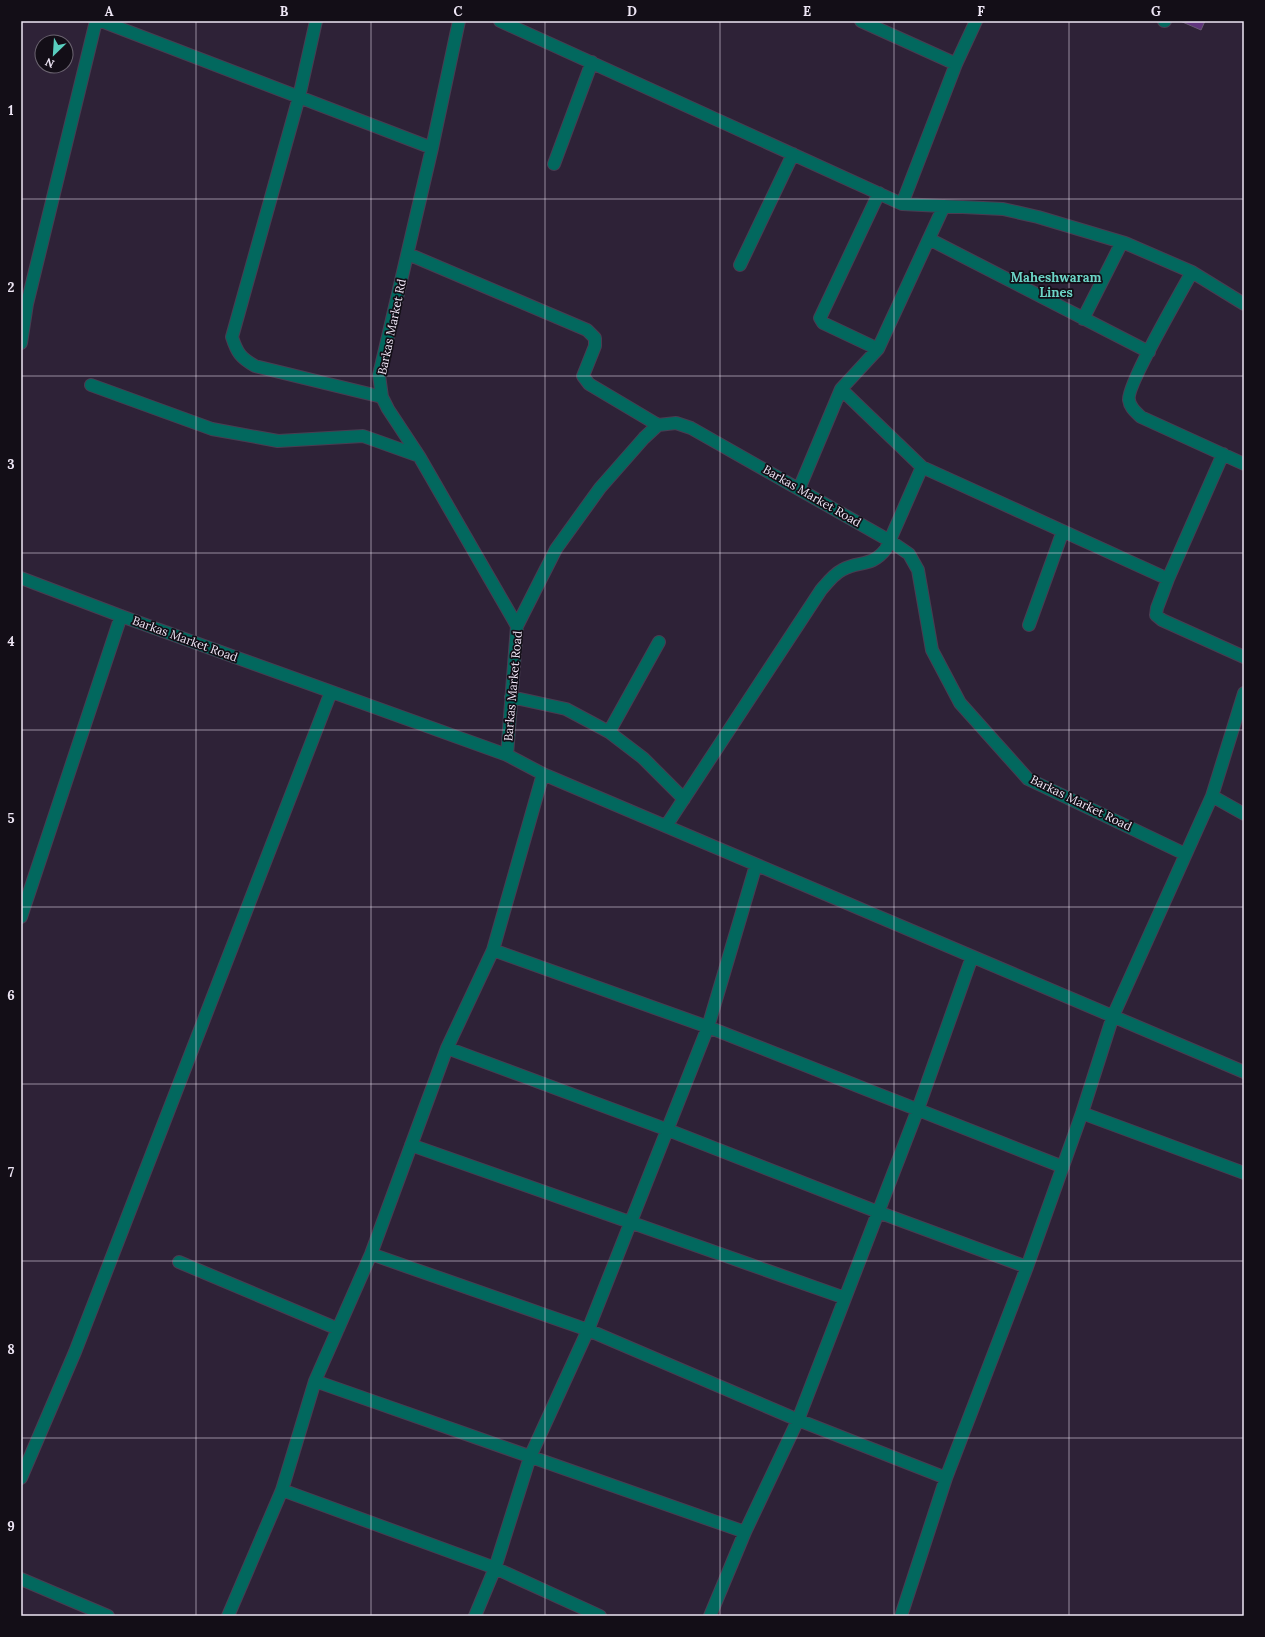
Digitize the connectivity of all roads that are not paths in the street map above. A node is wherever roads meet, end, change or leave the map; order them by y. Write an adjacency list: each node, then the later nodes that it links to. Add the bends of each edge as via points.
1 (96, 21): 24 (street, via 27,304)
2 (101, 21): 10 (street)
3 (316, 21): 10 (street)
4 (459, 21): 11 (street, Barkas Market Rd)
5 (500, 21): 8 (street)
6 (861, 21): 9 (street)
7 (976, 21): 9 (street)
8 (592, 62): 12 (street); 13 (street)
9 (956, 64): 15 (street)
10 (299, 97): 11 (street); 29 (street, via 232,337 236,351 244,360 255,366)
11 (432, 148): 19 (street, Barkas Market Rd)
12 (793, 154): 14 (street); 20 (street)
13 (554, 164)
14 (879, 193): 15 (street); 25 (street, via 820,318 824,323)
15 (902, 204): 16 (street)
16 (944, 206): 17 (street); 18 (street, via 1003,209)
17 (929, 239): 23 (street); 25 (street)
18 (1122, 242): 21 (street); 23 (street)
19 (408, 254): 29 (street, Barkas Market Rd, via 379,375); 30 (street, via 587,330 595,338 595,346 583,376 589,384)
20 (740, 265)
21 (1192, 272): 22 (street); 26 (street)
22 (1244, 304)
23 (1083, 319): 26 (street)
24 (21, 343)
25 (878, 349): 28 (street)
26 (1149, 352): 31 (street, via 1128,399 1132,408 1141,417)
27 (91, 385): 32 (street, via 212,430 278,441 363,436)
28 (841, 389): 34 (street); 35 (street)
29 (382, 397): 32 (street, Barkas Market Rd)
30 (658, 425): 35 (street, Barkas Market Road, via 676,423 691,428); 42 (street, Barkas Market Road, via 600,488 556,549)
31 (1223, 454): 33 (street); 39 (street)
32 (419, 456): 42 (street, Barkas Market Rd)
33 (1244, 464)
34 (922, 467): 36 (street); 37 (street)
35 (799, 489): 37 (street, Barkas Market Road)
36 (1063, 531): 39 (street); 41 (street)
37 (890, 541): 52 (street, via 879,558 841,570 821,590); 55 (street, Barkas Market Road, via 909,554 918,570 932,650 960,703 1028,779)
38 (21, 578): 40 (street, Barkas Market Road)
39 (1168, 579): 44 (street, via 1156,616)
40 (121, 616): 45 (street, Barkas Market Road); 57 (street)
41 (1029, 625)
42 (517, 626): 47 (street, Barkas Market Road)
43 (659, 642): 48 (street)
44 (1244, 657)
45 (331, 692): 49 (street, Barkas Market Road); 81 (street, via 75,1352)
46 (1244, 693): 51 (street)
47 (511, 697): 48 (street, via 566,709); 49 (street, Barkas Market Road)
48 (609, 732): 52 (street, via 643,758)
49 (507, 754): 50 (street, Barkas Market Road)
50 (543, 774): 54 (street, Barkas Market Road); 58 (street)
51 (1212, 796): 53 (street); 55 (street)
52 (684, 798): 54 (street)
53 (1244, 814)
54 (666, 826): 56 (street, Barkas Market Road)
55 (1185, 854): 60 (street)
56 (756, 865): 59 (street, Barkas Market Road); 61 (street)
57 (21, 918)
58 (493, 950): 61 (street); 62 (street)
59 (972, 957): 60 (street, Barkas Market Road); 64 (street)
60 (1113, 1016): 63 (street, Barkas Market Road); 65 (street)
61 (708, 1027): 64 (street); 66 (street)
62 (447, 1048): 66 (street); 67 (street)
63 (1244, 1072)
64 (918, 1109): 68 (street); 70 (street)
65 (1082, 1113): 68 (street); 69 (street)
66 (668, 1130): 70 (street); 71 (street)
67 (411, 1145): 71 (street); 72 (street)
68 (1063, 1167): 74 (street)
69 (1244, 1173)
70 (878, 1212): 74 (street); 75 (street)
71 (631, 1223): 75 (street); 77 (street)
72 (371, 1254): 76 (street); 77 (street)
73 (179, 1262): 76 (street)
74 (1028, 1267): 82 (street)
75 (845, 1298): 79 (street)
76 (338, 1329): 78 (street)
77 (588, 1330): 79 (street); 80 (street)
78 (315, 1381): 80 (street); 83 (street)
79 (798, 1420): 82 (street); 84 (street)
80 (530, 1457): 84 (street); 85 (street)
81 (21, 1478)
82 (946, 1478): 92 (street)
83 (282, 1490): 85 (street); 88 (street)
84 (745, 1532): 91 (street)
85 (494, 1568): 89 (street); 90 (street)
86 (21, 1579): 87 (street)
87 (108, 1616)
88 (228, 1616)
89 (475, 1616)
90 (600, 1616)
91 (710, 1616)
92 (901, 1616)

